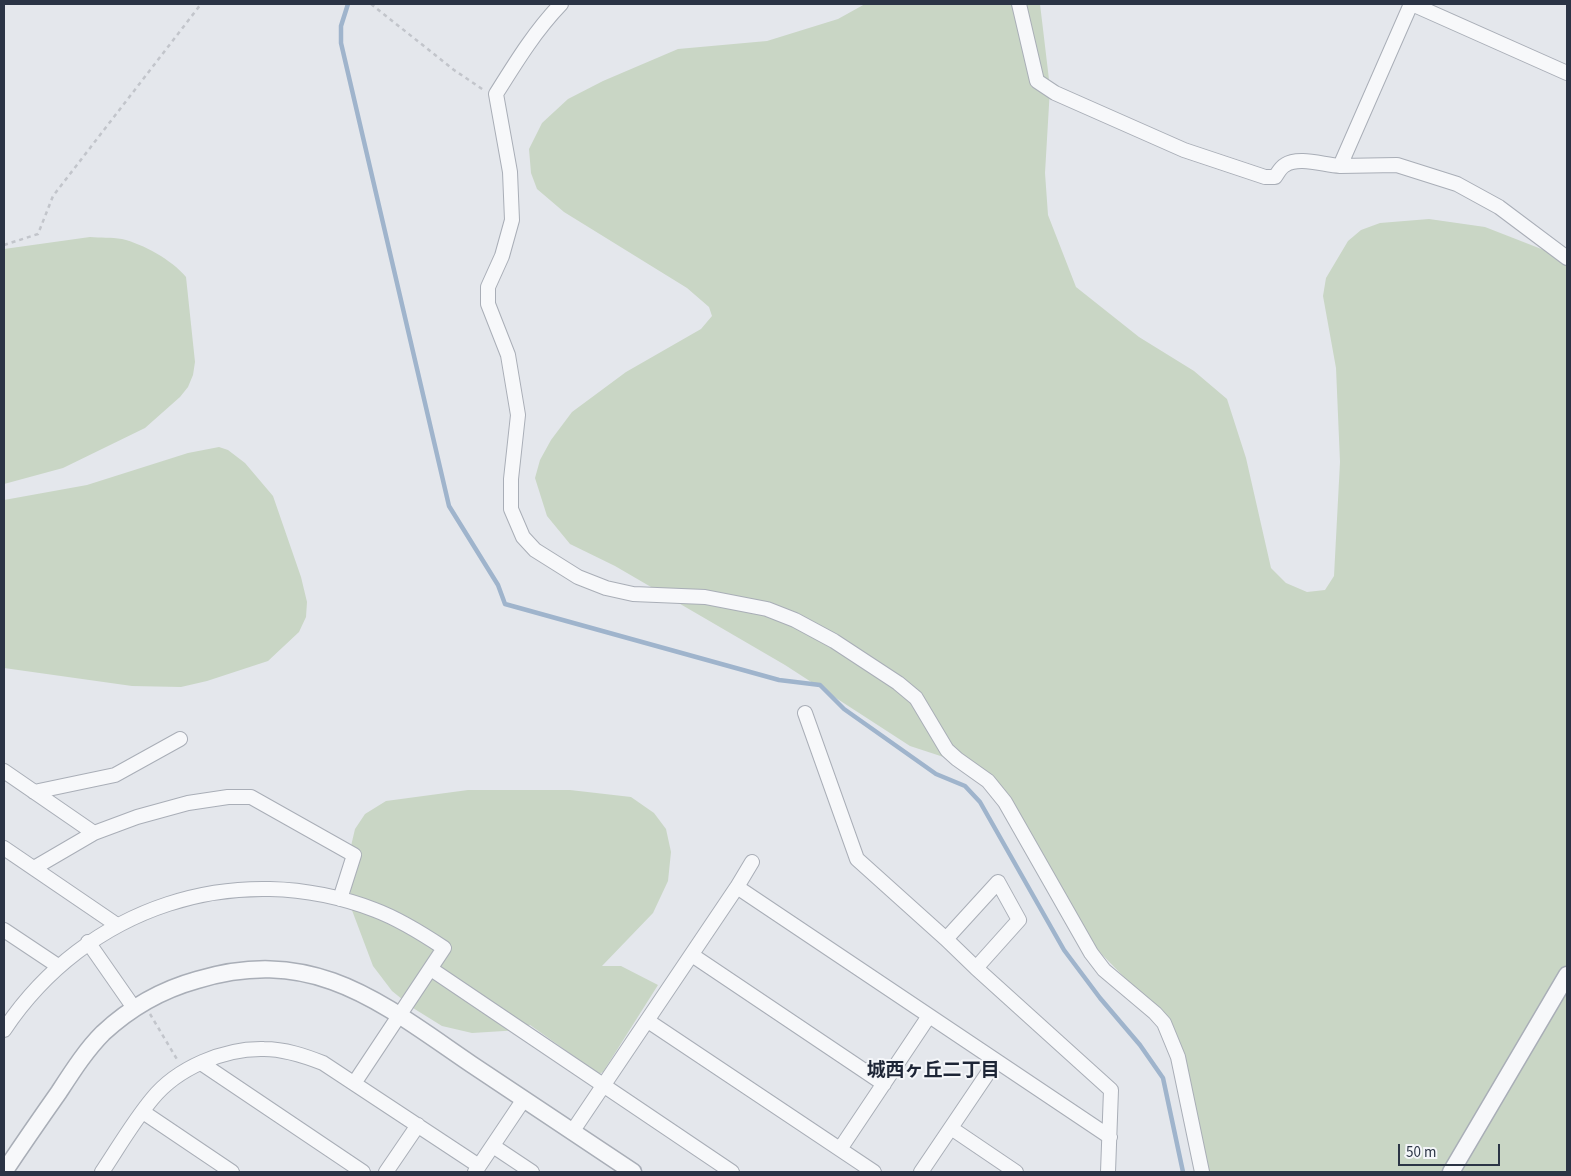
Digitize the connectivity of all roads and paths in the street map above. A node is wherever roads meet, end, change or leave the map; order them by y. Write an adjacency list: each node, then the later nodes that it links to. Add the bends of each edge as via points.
1 (201, 4): 9 (path, via 53,196 38,234)
2 (371, 4): 7 (path, via 454,70 481,89)
3 (560, 4): 7 (street, via 543,23)
4 (1020, 4): 8 (street, via 1037,81 1055,93 1184,150 1265,177 1274,177 1290,162)
5 (1411, 4): 6 (street); 8 (street)
6 (1567, 73)
7 (496, 94): 62 (street, via 510,172 512,220 502,256 488,287 488,304 508,355 518,415 511,509 523,537 535,550 578,578 606,588 634,594 704,597 767,609 795,620 898,683 916,698 947,750 988,781 1005,802 1091,953 1104,970 1164,1023 1178,1057)
8 (1340, 166): 10 (street, via 1397,166 1457,184 1499,207)
9 (4, 245)
10 (1567, 258)
11 (805, 713): 23 (street, via 858,859)
12 (180, 740): 14 (street, via 115,775)
13 (4, 772): 14 (street)
14 (34, 792): 15 (street)
15 (94, 833): 18 (street); 20 (street, via 188,803 251,797 354,854)
16 (4, 848): 18 (street)
17 (752, 862): 19 (street)
18 (34, 868): 21 (street)
19 (738, 887): 25 (street); 32 (street)
20 (340, 899): 21 (street, via 282,889 236,890 190,897); 28 (street, via 376,910 444,948)
21 (117, 925): 24 (street)
22 (4, 930): 26 (street)
23 (946, 939): 27 (street); 27 (street, via 998,882 1019,920)
24 (88, 942): 26 (street); 30 (street)
25 (692, 955): 33 (street); 39 (street)
26 (58, 966): 34 (street)
27 (976, 968): 46 (street, via 1111,1090)
28 (431, 969): 31 (street); 40 (street)
29 (1567, 975): 63 (street)
30 (138, 1005): 31 (street, via 165,991 214,975 271,969 326,978 374,999); 37 (path); 50 (street, via 103,1033 81,1058)
31 (400, 1016): 38 (street); 41 (street)
32 (929, 1016): 35 (street); 39 (street)
33 (648, 1021): 40 (street); 48 (street)
34 (5, 1025)
35 (996, 1061): 44 (street); 46 (street)
36 (201, 1063): 37 (street); 38 (street, via 235,1052 264,1049 301,1055 324,1063); 53 (street)
37 (185, 1071): 42 (street, via 152,1099)
38 (355, 1082): 43 (street)
39 (884, 1084): 48 (street)
40 (604, 1086): 45 (street); 57 (street)
41 (524, 1099): 45 (street); 47 (street)
42 (143, 1112): 51 (street); 52 (street)
43 (418, 1125): 49 (street); 54 (street)
44 (950, 1128): 59 (street); 60 (street)
45 (572, 1132): 56 (street)
46 (1110, 1137): 61 (street)
47 (493, 1146): 49 (street); 55 (street)
48 (840, 1149): 58 (street)
49 (477, 1169)
50 (4, 1172)
51 (102, 1172)
52 (232, 1172)
53 (362, 1172)
54 (386, 1172)
55 (532, 1172)
56 (632, 1172)
57 (732, 1172)
58 (874, 1172)
59 (921, 1172)
60 (1016, 1172)
61 (1108, 1172)
62 (1202, 1172)
63 (1451, 1172)

